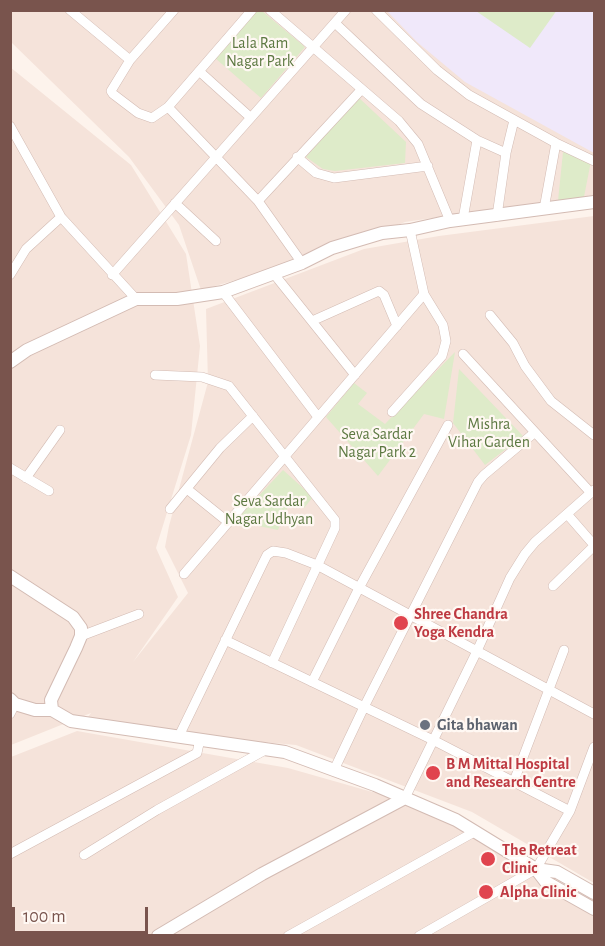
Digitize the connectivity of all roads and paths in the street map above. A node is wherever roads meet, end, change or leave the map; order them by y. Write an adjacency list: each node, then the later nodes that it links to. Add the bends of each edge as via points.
1 (70, 10): 9 (street)
2 (252, 10): 10 (street)
3 (270, 10): 8 (street)
4 (346, 10): 7 (street)
5 (376, 10): 14 (street, via 437,70)
6 (173, 11): 9 (street)
7 (335, 23): 8 (street); 17 (street, via 421,104)
8 (313, 49): 11 (street); 13 (street)
9 (130, 60): 12 (street, via 112,88 113,94 138,113 152,118)
10 (199, 71): 12 (street); 13 (street)
11 (361, 90): 20 (street); 23 (street, via 399,121 418,144)
12 (168, 107): 21 (street)
13 (250, 117): 21 (street)
14 (514, 120): 18 (street); 19 (street)
15 (10, 126): 16 (street)
16 (14, 139): 29 (street)
17 (477, 140): 19 (street); 30 (street)
18 (556, 142): 22 (street); 27 (street)
19 (506, 153): 28 (street)
20 (297, 158): 23 (street, via 316,173 334,178); 24 (street)
21 (215, 159): 24 (street); 26 (street)
22 (594, 161)
23 (428, 165): 31 (street)
24 (258, 201): 34 (street)
25 (594, 202): 27 (street)
26 (175, 203): 33 (street); 37 (street)
27 (544, 209): 28 (street)
28 (497, 216): 30 (street)
29 (61, 217): 36 (street, via 26,249); 37 (street)
30 (463, 219): 31 (street)
31 (450, 221): 32 (street)
32 (410, 230): 34 (street, via 382,233 332,248); 39 (street)
33 (216, 241)
34 (302, 263): 35 (street)
35 (274, 274): 38 (street); 42 (street)
36 (10, 275)
37 (112, 275): 40 (street)
38 (223, 292): 40 (street, via 177,299); 50 (street)
39 (424, 294): 43 (street); 48 (street, via 443,325 447,341 442,356)
40 (136, 299): 45 (street, via 27,350)
41 (490, 315): 54 (street, via 513,342 551,401)
42 (312, 321): 43 (street, via 379,291); 47 (street)
43 (397, 326): 47 (street)
44 (463, 354): 53 (street)
45 (10, 362)
46 (155, 375): 49 (street, via 218,381 229,386)
47 (355, 375): 50 (street)
48 (392, 412)
49 (253, 416): 55 (street); 58 (street, via 220,448)
50 (318, 417): 55 (street)
51 (448, 425): 69 (street)
52 (60, 430): 57 (street)
53 (534, 433): 59 (street); 71 (street, via 478,482)
54 (594, 435)
55 (286, 455): 63 (street); 65 (street, via 335,520 335,528)
56 (10, 468): 57 (street)
57 (26, 478): 60 (street)
58 (187, 489): 61 (street); 63 (street)
59 (593, 491): 62 (street)
60 (49, 492)
61 (170, 509)
62 (567, 514): 64 (street); 75 (street, via 525,554)
63 (228, 522): 66 (street)
64 (594, 546): 68 (street)
65 (316, 565): 69 (street); 73 (street, via 286,553 273,551 267,555); 76 (street)
66 (184, 574)
67 (10, 576): 72 (street, via 74,617)
68 (553, 586)
69 (359, 588): 71 (street); 77 (street)
70 (139, 614): 72 (street)
71 (410, 615): 75 (street); 80 (street)
72 (81, 636): 81 (street, via 51,699)
73 (225, 640): 76 (street); 83 (street)
74 (564, 650): 78 (street)
75 (477, 651): 78 (street); 85 (street)
76 (272, 663): 77 (street)
77 (312, 682): 80 (street)
78 (549, 690): 82 (street); 89 (street)
79 (12, 706): 81 (street)
80 (364, 707): 85 (street); 88 (street)
81 (52, 710): 83 (street, via 71,721)
82 (594, 714)
83 (179, 736): 84 (street)
84 (200, 739): 87 (street); 93 (street, via 197,753)
85 (433, 740): 89 (street); 90 (street)
86 (594, 747): 91 (street)
87 (267, 749): 88 (street); 94 (street)
88 (334, 770): 90 (street)
89 (514, 781): 91 (street)
90 (405, 798): 92 (street); 98 (street, via 262,874)
91 (570, 812): 95 (street)
92 (476, 831): 95 (street); 99 (street)
93 (10, 854)
94 (84, 855)
95 (536, 869): 96 (street, via 557,872); 97 (street, via 546,882); 100 (street)
96 (594, 893)
97 (594, 909)
98 (158, 936)
99 (288, 936)
100 (419, 936)

